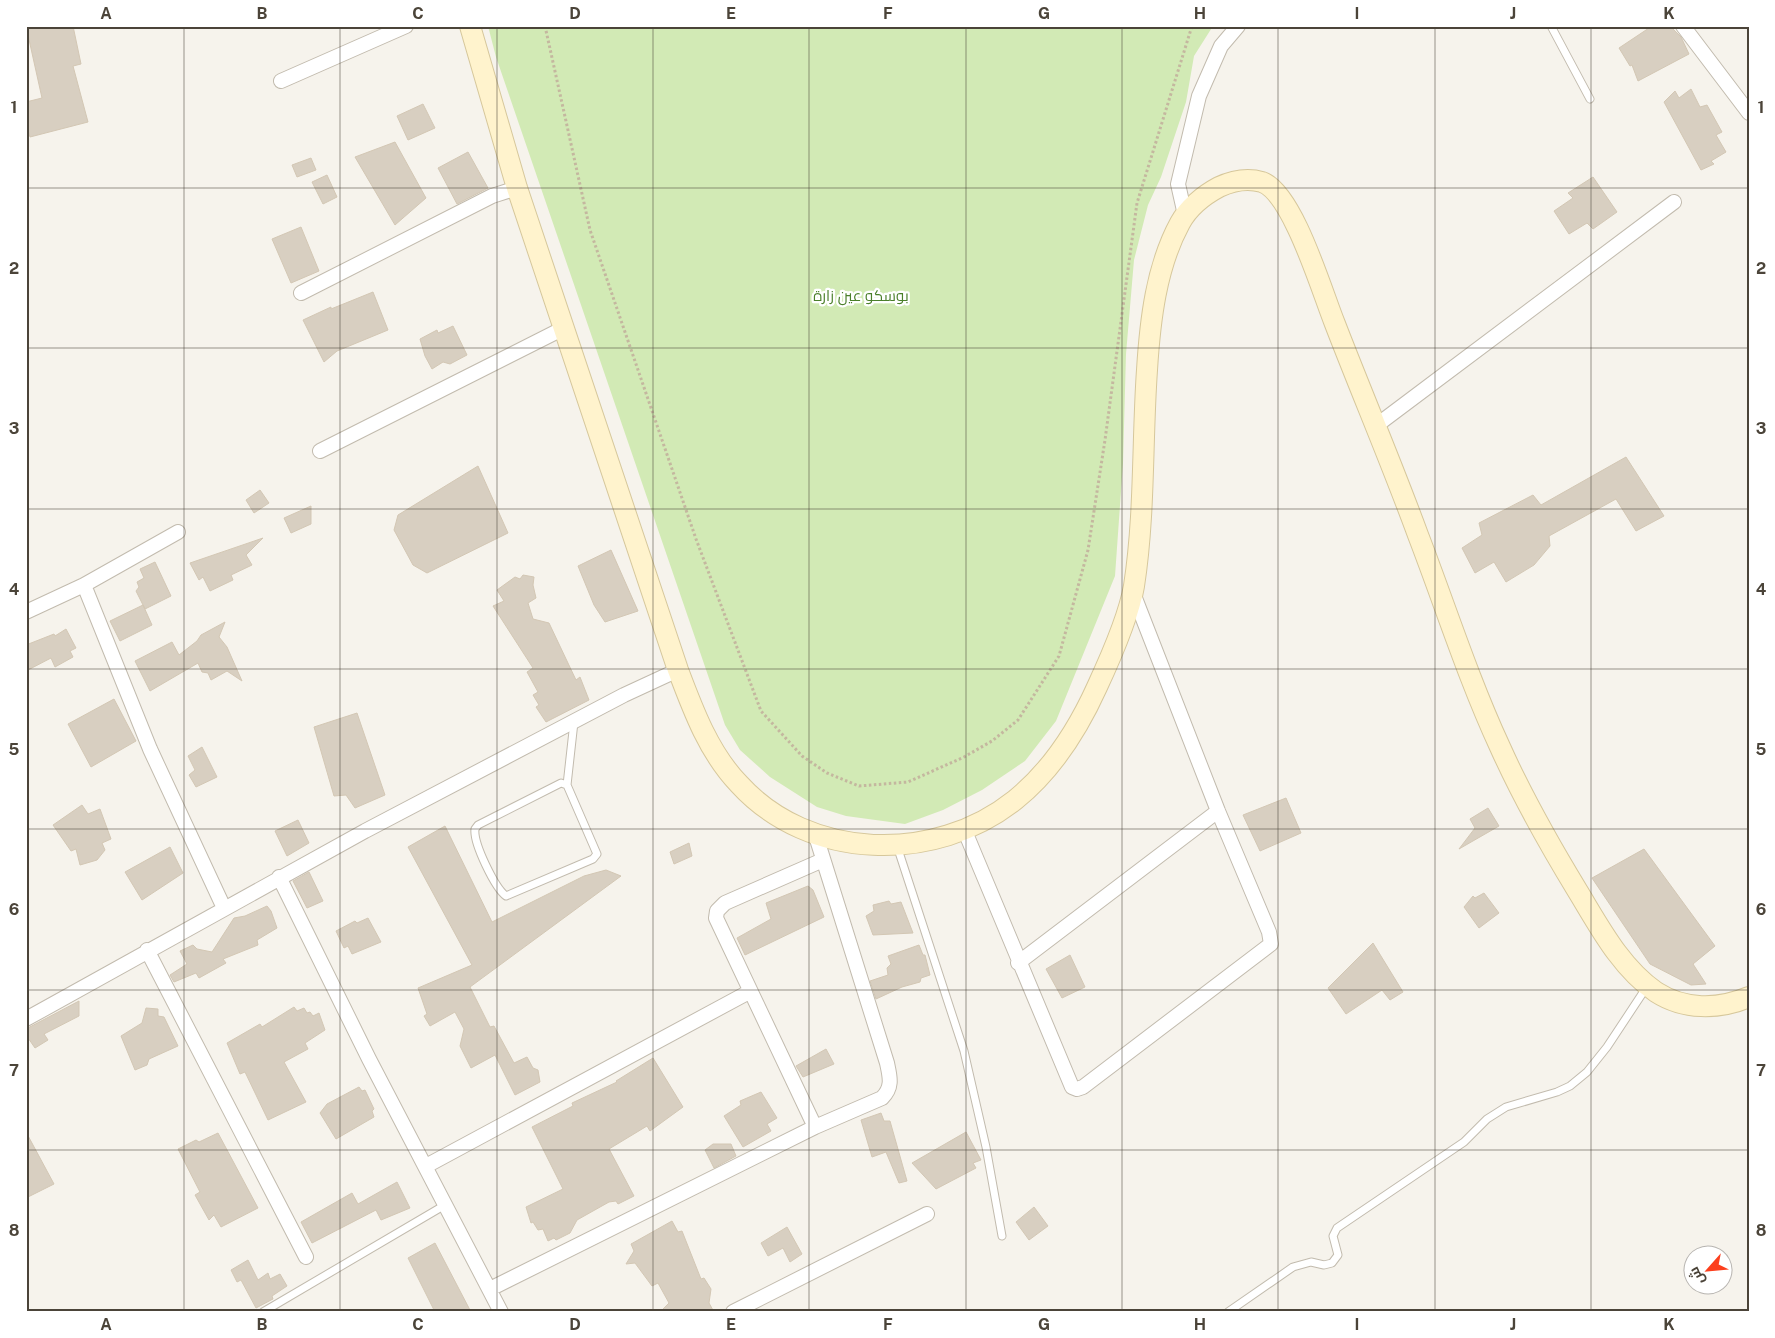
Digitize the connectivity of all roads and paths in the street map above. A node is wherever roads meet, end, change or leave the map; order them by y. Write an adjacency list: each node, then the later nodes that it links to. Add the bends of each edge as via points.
1 (406, 26): 8 (street)
2 (470, 26): 11 (main road)
3 (545, 26): 4 (path, via 590,230 696,540 761,711 802,756 828,773 859,786 908,782 992,741 1018,720 1058,656 1088,550 1137,203)
4 (1192, 26)
5 (1238, 26): 13 (street, via 1221,46 1199,96 1178,184)
6 (1551, 26): 9 (lane)
7 (1683, 26): 10 (street)
8 (281, 81)
9 (1590, 99)
10 (1749, 113)
11 (517, 188): 14 (street, via 492,196); 15 (main road)
12 (1674, 202): 16 (street)
13 (1185, 215): 16 (main road, via 1212,191 1238,181 1263,182 1280,196 1304,243); 20 (main road, via 1165,260 1150,327 1139,543)
14 (301, 293)
15 (564, 328): 17 (street); 22 (main road)
16 (1377, 425): 34 (main road, via 1500,748 1590,912 1616,953)
17 (320, 451)
18 (178, 532): 19 (street)
19 (84, 584): 21 (street); 31 (street, via 150,749)
20 (1133, 593): 25 (street); 26 (main road, via 1097,688 1063,748 1014,801)
21 (26, 612)
22 (678, 670): 23 (street); 27 (main road, via 696,718 738,784 768,810)
23 (574, 722): 24 (lane); 30 (street)
24 (567, 785): 24 (lane, via 555,784 475,829 475,840 494,880 506,896 593,859 597,854)
25 (1218, 811): 33 (street); 33 (street, via 1269,932 1271,944 1083,1087 1072,1087)
26 (964, 829): 28 (main road); 33 (street)
27 (815, 833): 28 (main road, via 868,847); 29 (street)
28 (896, 846): 42 (lane, via 964,1050)
29 (823, 860): 35 (street, via 725,903 717,911 716,918); 38 (street, via 890,1078 889,1090 882,1098)
30 (279, 877): 31 (street); 39 (street, via 369,1060)
31 (224, 908): 32 (street)
32 (147, 950): 37 (street); 43 (street)
33 (1018, 963)
34 (1648, 985): 36 (main road, via 1673,1001 1696,1007); 48 (lane, via 1607,1047 1587,1072 1570,1086 1506,1107 1487,1118 1464,1142 1337,1228 1333,1236 1338,1255 1332,1262 1324,1265 1310,1262 1293,1268)
35 (749, 992): 38 (street); 39 (street)
36 (1749, 998)
37 (26, 1019)
38 (815, 1127): 44 (street)
39 (426, 1166): 40 (street)
40 (446, 1204): 44 (street); 45 (lane)
41 (927, 1214): 47 (street)
42 (1002, 1236)
43 (306, 1256)
44 (490, 1289): 46 (street)
45 (263, 1312)
46 (500, 1312)
47 (733, 1312)
48 (1228, 1312)

